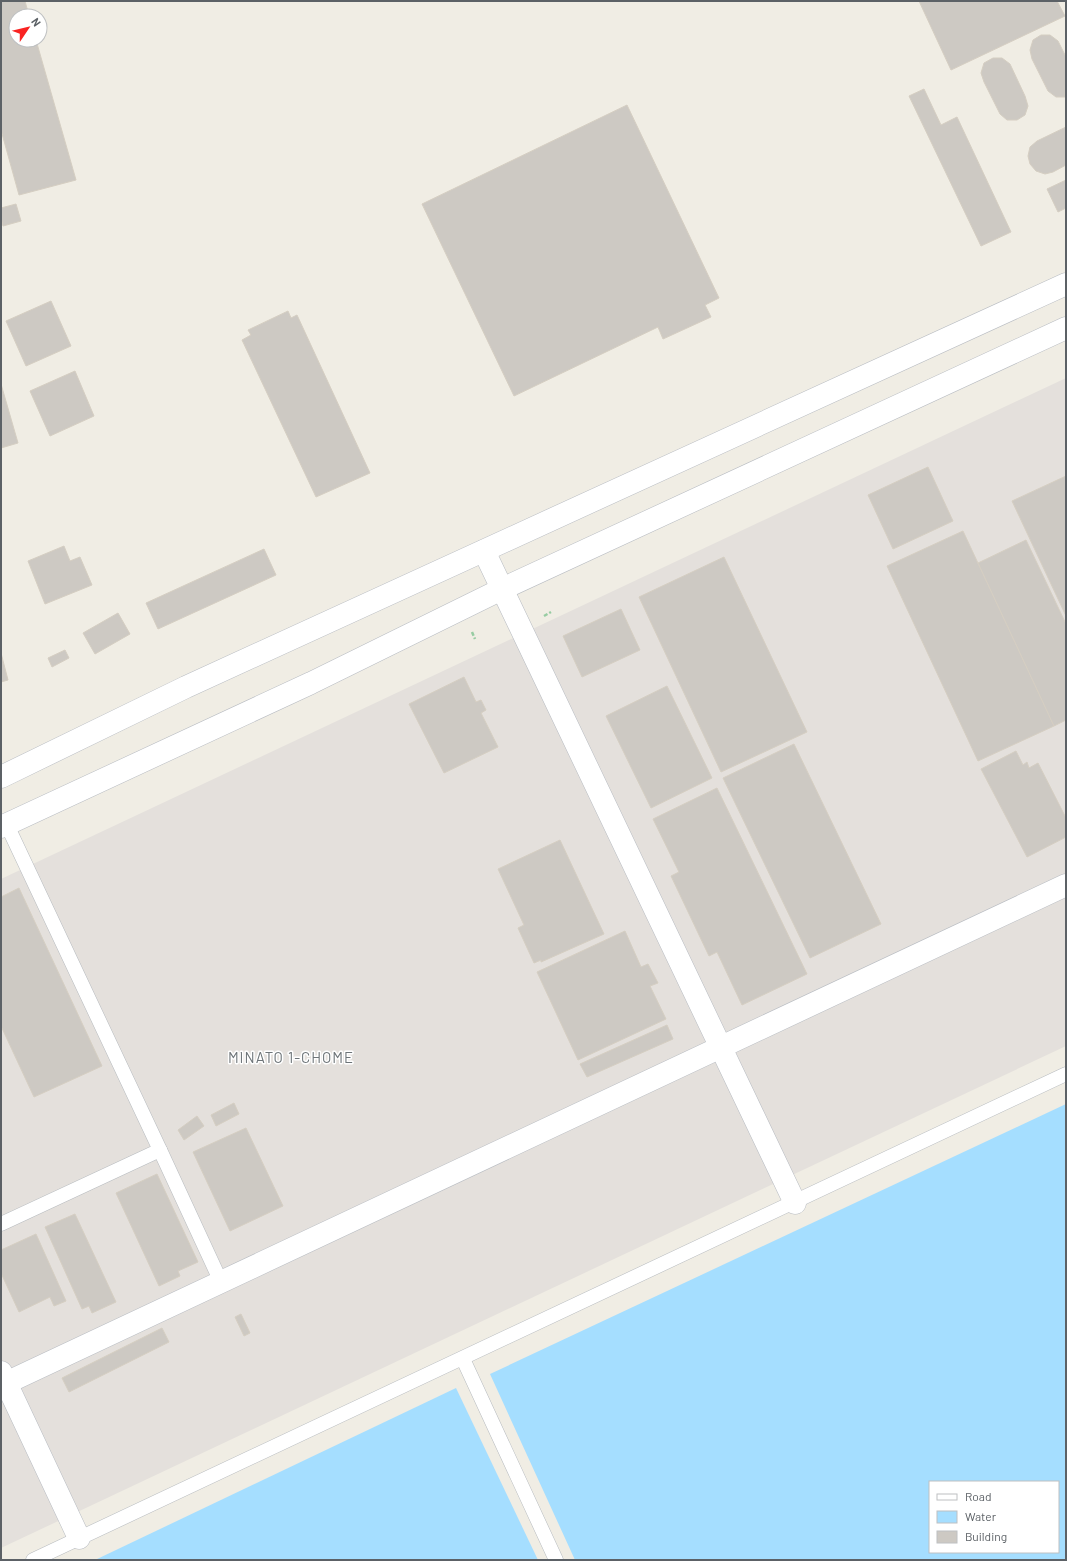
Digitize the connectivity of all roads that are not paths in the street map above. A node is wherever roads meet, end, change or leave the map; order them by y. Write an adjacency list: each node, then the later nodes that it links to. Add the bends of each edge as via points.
1 (1066, 284): 3 (street)
2 (1066, 328): 4 (street)
3 (484, 551): 4 (street); 5 (street, via 186,687)
4 (502, 589): 6 (street, via 311,683); 8 (street)
5 (1, 777)
6 (4, 826): 10 (lane)
7 (1066, 885): 8 (street)
8 (721, 1048): 11 (street); 13 (street)
9 (1066, 1074): 11 (lane)
10 (160, 1150): 12 (lane); 13 (lane)
11 (795, 1203): 14 (lane)
12 (1, 1224)
13 (221, 1282): 15 (street)
14 (463, 1359): 16 (lane); 18 (lane)
15 (4, 1377): 16 (street)
16 (79, 1538): 17 (lane)
17 (33, 1560)
18 (556, 1560)

